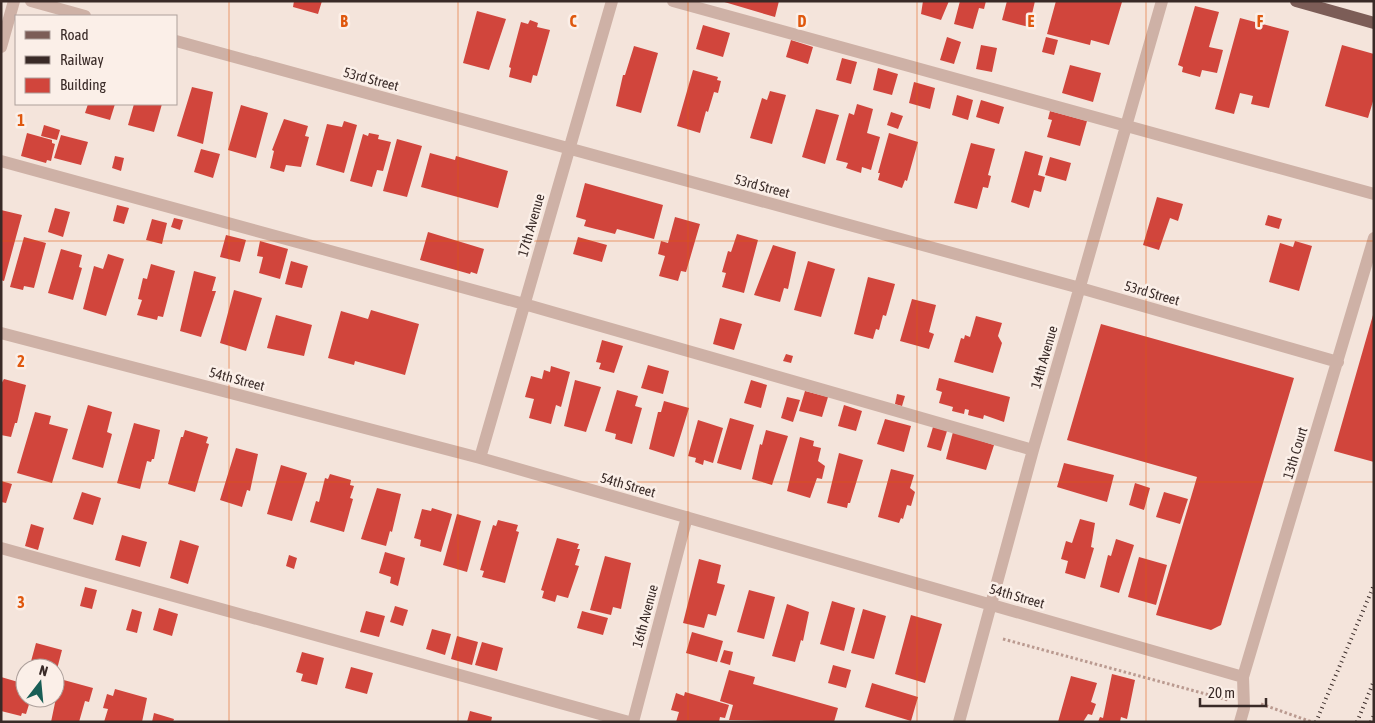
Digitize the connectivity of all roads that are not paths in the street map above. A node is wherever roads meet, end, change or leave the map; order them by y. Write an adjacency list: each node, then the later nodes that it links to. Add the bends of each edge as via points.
1 (14, 1): 10 (street)
2 (31, 1): 7 (street)
3 (612, 1): 12 (street, 17th Avenue)
4 (673, 1): 11 (street)
5 (1162, 1): 11 (street, 14th Avenue)
6 (1296, 1): 8 (main road)
7 (81, 15)
8 (1374, 23)
9 (178, 42): 12 (street, 53rd Street)
10 (1, 47)
11 (1127, 125): 14 (street); 16 (street, 14th Avenue)
12 (569, 149): 16 (street, 53rd Street); 17 (street, 17th Avenue)
13 (1, 161): 17 (street)
14 (1374, 194)
15 (1374, 238): 19 (street, 13th Court)
16 (1080, 288): 19 (street, 53rd Street); 20 (street, 14th Avenue)
17 (524, 304): 20 (street); 21 (street, 17th Avenue)
18 (1, 333): 21 (street, 54th Street)
19 (1338, 362): 25 (street, 13th Court)
20 (1033, 450): 24 (street, 14th Avenue)
21 (480, 458): 22 (street, 54th Street)
22 (687, 517): 24 (street, 54th Street); 27 (street, 16th Avenue)
23 (1, 548): 26 (street)
24 (991, 604): 25 (street, 54th Street); 28 (street, 14th Avenue)
25 (1244, 677): 29 (street, 13th Court)
26 (629, 722)
27 (633, 722)
28 (959, 722)
29 (1240, 722)

